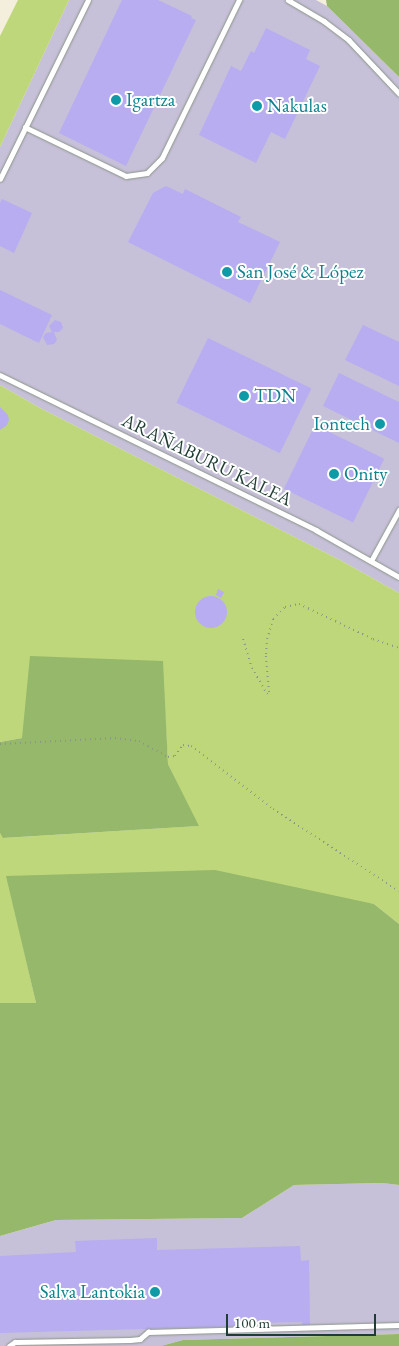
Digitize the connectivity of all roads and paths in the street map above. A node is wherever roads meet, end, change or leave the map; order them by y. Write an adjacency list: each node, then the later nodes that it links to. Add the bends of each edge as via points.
1 (88, 0): 5 (lane)
2 (239, 0): 5 (lane, via 162,158 147,173 126,176)
3 (288, 0): 4 (lane, via 324,20 349,40)
4 (399, 93)
5 (25, 127): 6 (lane)
6 (0, 179)
7 (0, 375): 9 (lane, ARAÑABURU KALEA, via 204,474)
8 (399, 510): 9 (lane)
9 (371, 561): 10 (lane, ARAÑABURU KALEA)
10 (399, 578)
11 (243, 639): 12 (path, via 252,668 266,694 269,692 267,639 274,619 285,607 299,604)
12 (399, 648)
13 (0, 744): 14 (path, via 115,738 139,741 168,757 175,756 183,745 191,746 273,809)
14 (399, 891)
15 (399, 1325): 16 (lane, via 148,1332 140,1339 14,1342)
16 (9, 1346)

